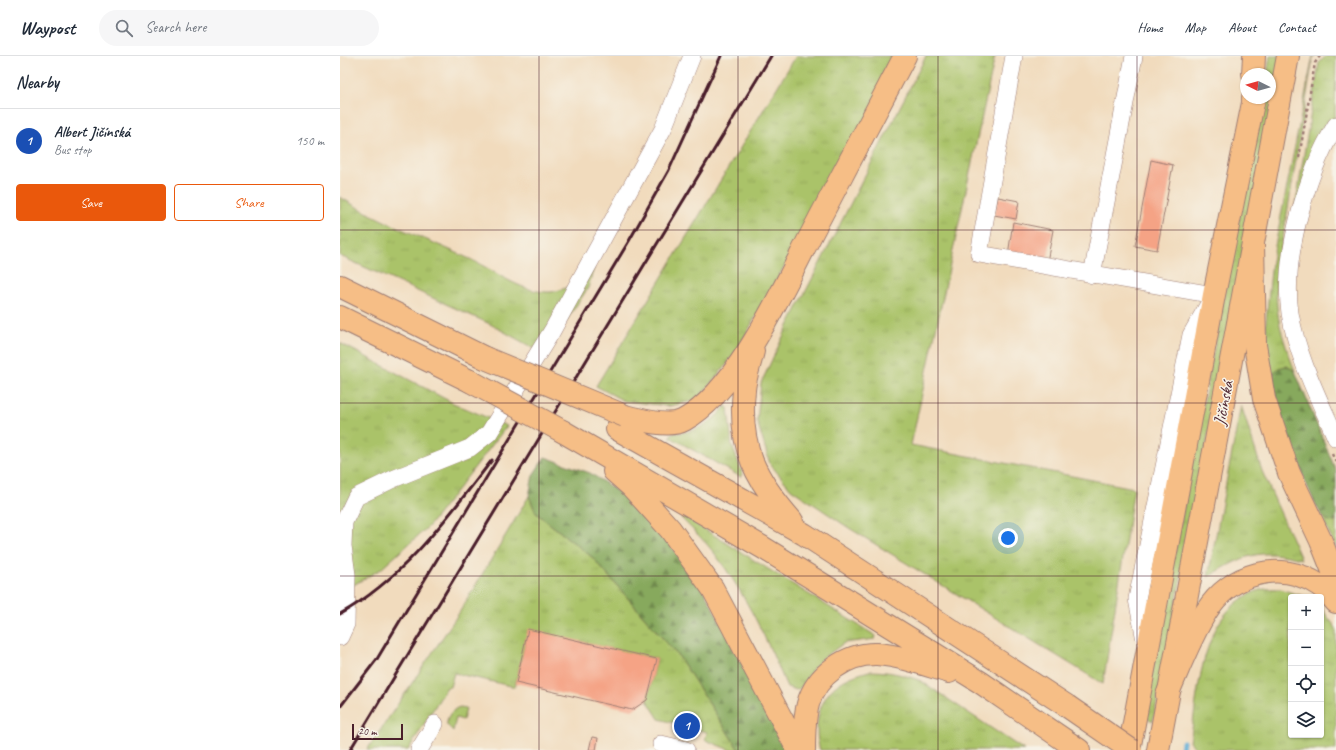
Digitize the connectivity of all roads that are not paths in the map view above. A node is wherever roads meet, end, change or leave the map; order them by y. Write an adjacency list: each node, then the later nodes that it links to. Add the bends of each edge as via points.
1 (692, 56): 24 (lane, via 663,129 552,331 489,433 470,448 356,497 344,522 343,546 348,575 346,624)
2 (905, 56): 17 (main road)
3 (1014, 56): 13 (lane, via 978,254)
4 (1134, 56): 13 (lane)
5 (1254, 56): 8 (main road)
6 (1262, 56): 9 (main road)
7 (1288, 56): 12 (main road, Jičínská)
8 (1253, 68)
9 (1259, 68)
10 (1252, 104): 15 (main road, Jičínská)
11 (1336, 125): 19 (lane, via 1317,160 1299,215 1289,290 1290,314 1300,349)
12 (1253, 243): 22 (main road, via 1255,346 1264,399 1289,472); 26 (main road, Jičínská)
13 (1092, 275): 15 (lane)
14 (340, 286): 18 (main road, bridge)
15 (1214, 295): 34 (main road, Jičínská)
16 (340, 317): 20 (main road, bridge, via 470,381)
17 (755, 341): 18 (main road, via 723,385 699,411 682,421); 21 (main road, via 744,389 746,443 755,470 770,495)
18 (621, 423): 21 (main road)
19 (1336, 438)
20 (601, 456): 25 (main road, via 762,547); 32 (main road, via 670,529 713,589)
21 (804, 534): 34 (main road, bridge)
22 (1336, 579)
23 (1336, 602): 26 (main road, via 1320,586 1295,573 1265,571 1241,579 1206,611)
24 (340, 637)
25 (980, 682): 29 (main road); 33 (main road, via 894,657 876,654 854,657 821,679 808,703)
26 (1168, 696): 35 (main road, Jičínská)
27 (438, 731): 30 (lane)
28 (661, 744): 31 (lane)
29 (1071, 744)
30 (422, 746)
31 (686, 750)
32 (798, 750)
33 (804, 750)
34 (1130, 750)
35 (1158, 750)

